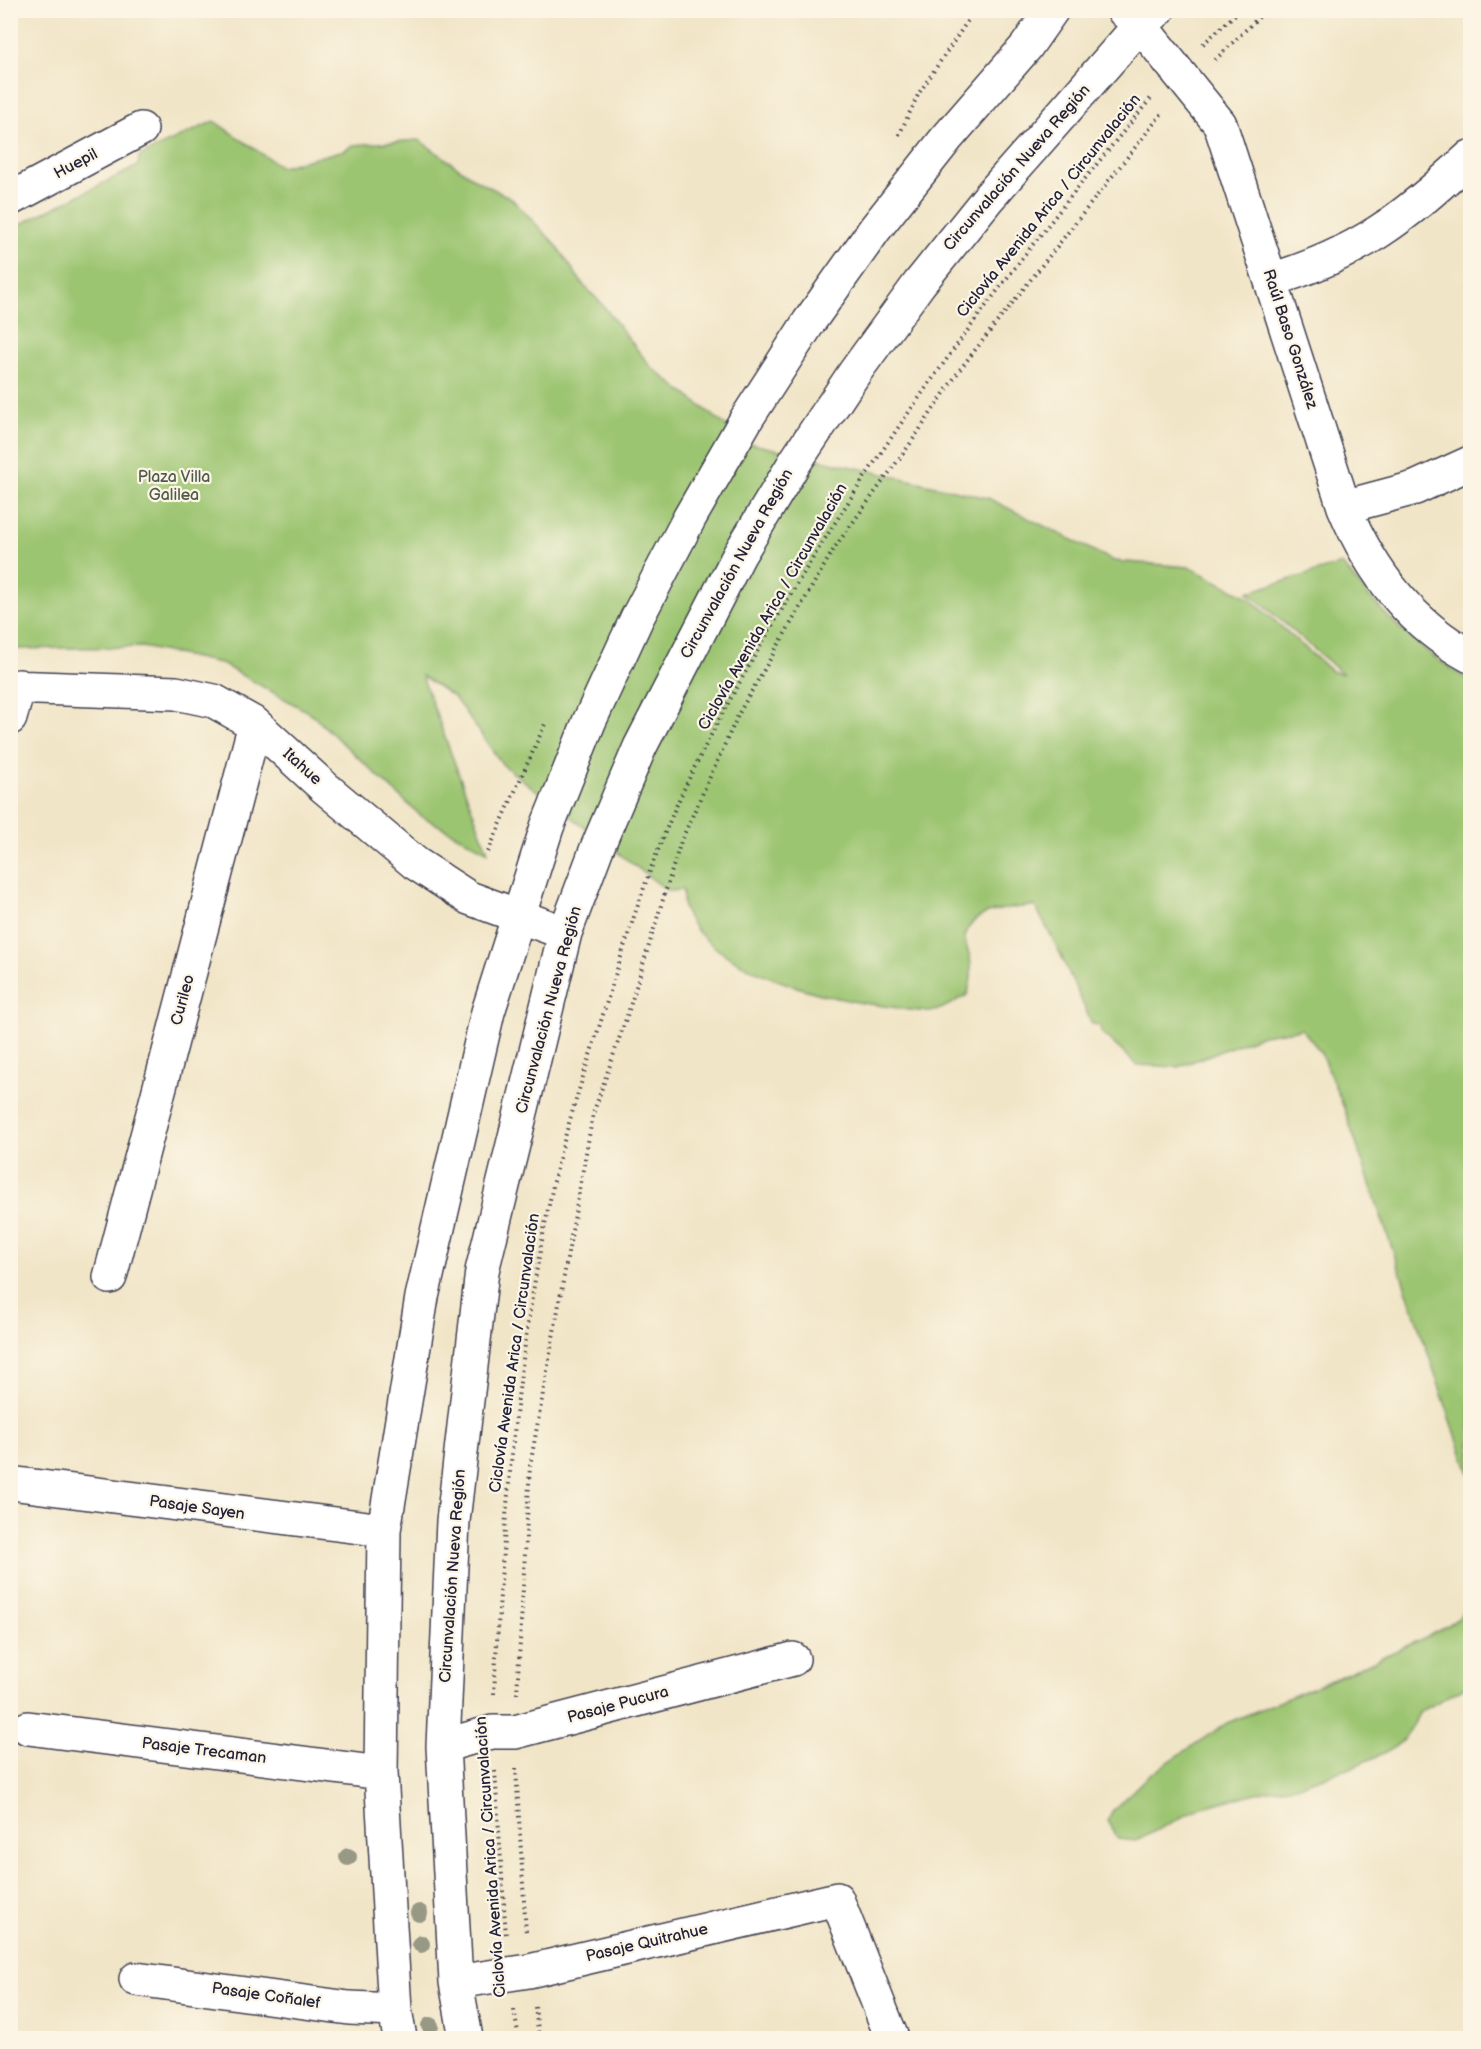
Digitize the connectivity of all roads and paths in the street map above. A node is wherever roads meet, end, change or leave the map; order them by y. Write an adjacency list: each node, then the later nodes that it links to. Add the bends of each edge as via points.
1 (1052, 10): 16 (street, via 1026,47 875,229 747,418 690,517 613,670 547,827)
2 (1240, 10): 5 (path, Ciclovía Avenida Arica / Circunvalación)
3 (1266, 10): 5 (path)
4 (1140, 15): 5 (street, Raúl Baso González); 17 (street, Circunvalación Nueva Región, via 919,284 795,462 734,564 640,747)
5 (1182, 78): 9 (street, Raúl Baso González, via 1220,124); 23 (path, via 1154,120 961,368 835,547 739,713 681,841 593,1114 530,1466); 23 (path, Ciclovía Avenida Arica / Circunvalación, via 1052,217 902,420 845,505 741,679 670,821 622,949 575,1097 550,1198 530,1312 504,1520)
6 (141, 129): 8 (street, Huepil)
7 (1470, 157): 9 (street, via 1420,204 1383,231 1335,257)
8 (10, 199)
9 (1271, 280): 11 (street, Raúl Baso González)
10 (1470, 463): 11 (street, via 1415,488)
11 (1344, 507): 12 (street, Raúl Baso González, via 1378,574 1402,603 1430,630)
12 (1470, 656)
13 (15, 686): 14 (street); 15 (street, Itahue, via 176,693 214,701)
14 (10, 718)
15 (255, 724): 16 (street, Itahue, via 416,863 470,898); 18 (street, Curileo)
16 (517, 918): 17 (street, Itahue); 20 (street, via 488,1012 422,1297)
17 (565, 933): 24 (street, Circunvalación Nueva Región, via 482,1271 453,1521)
18 (111, 1277)
19 (10, 1483): 20 (street, Pasaje Sayen)
20 (384, 1530): 25 (street)
21 (793, 1659): 23 (street, Pasaje Pucura)
22 (28, 1728): 25 (street, Pasaje Trecaman)
23 (503, 1732): 24 (street, Pasaje Pucura); 26 (path, Ciclovía Avenida Arica / Circunvalación); 26 (path, via 519,1843)
24 (443, 1746): 28 (street, Circunvalación Nueva Región)
25 (381, 1773): 29 (street)
26 (519, 1972): 28 (street, Pasaje Quitrahue); 31 (path, Ciclovía Avenida Arica / Circunvalación); 32 (path); 33 (street, Pasaje Quitrahue, via 837,1899)
27 (136, 1978): 29 (street, Pasaje Coñalef, via 349,2008)
28 (456, 1982): 30 (street, Circunvalación Nueva Región)
29 (398, 2024)
30 (466, 2038)
31 (519, 2038)
32 (539, 2038)
33 (892, 2038)

